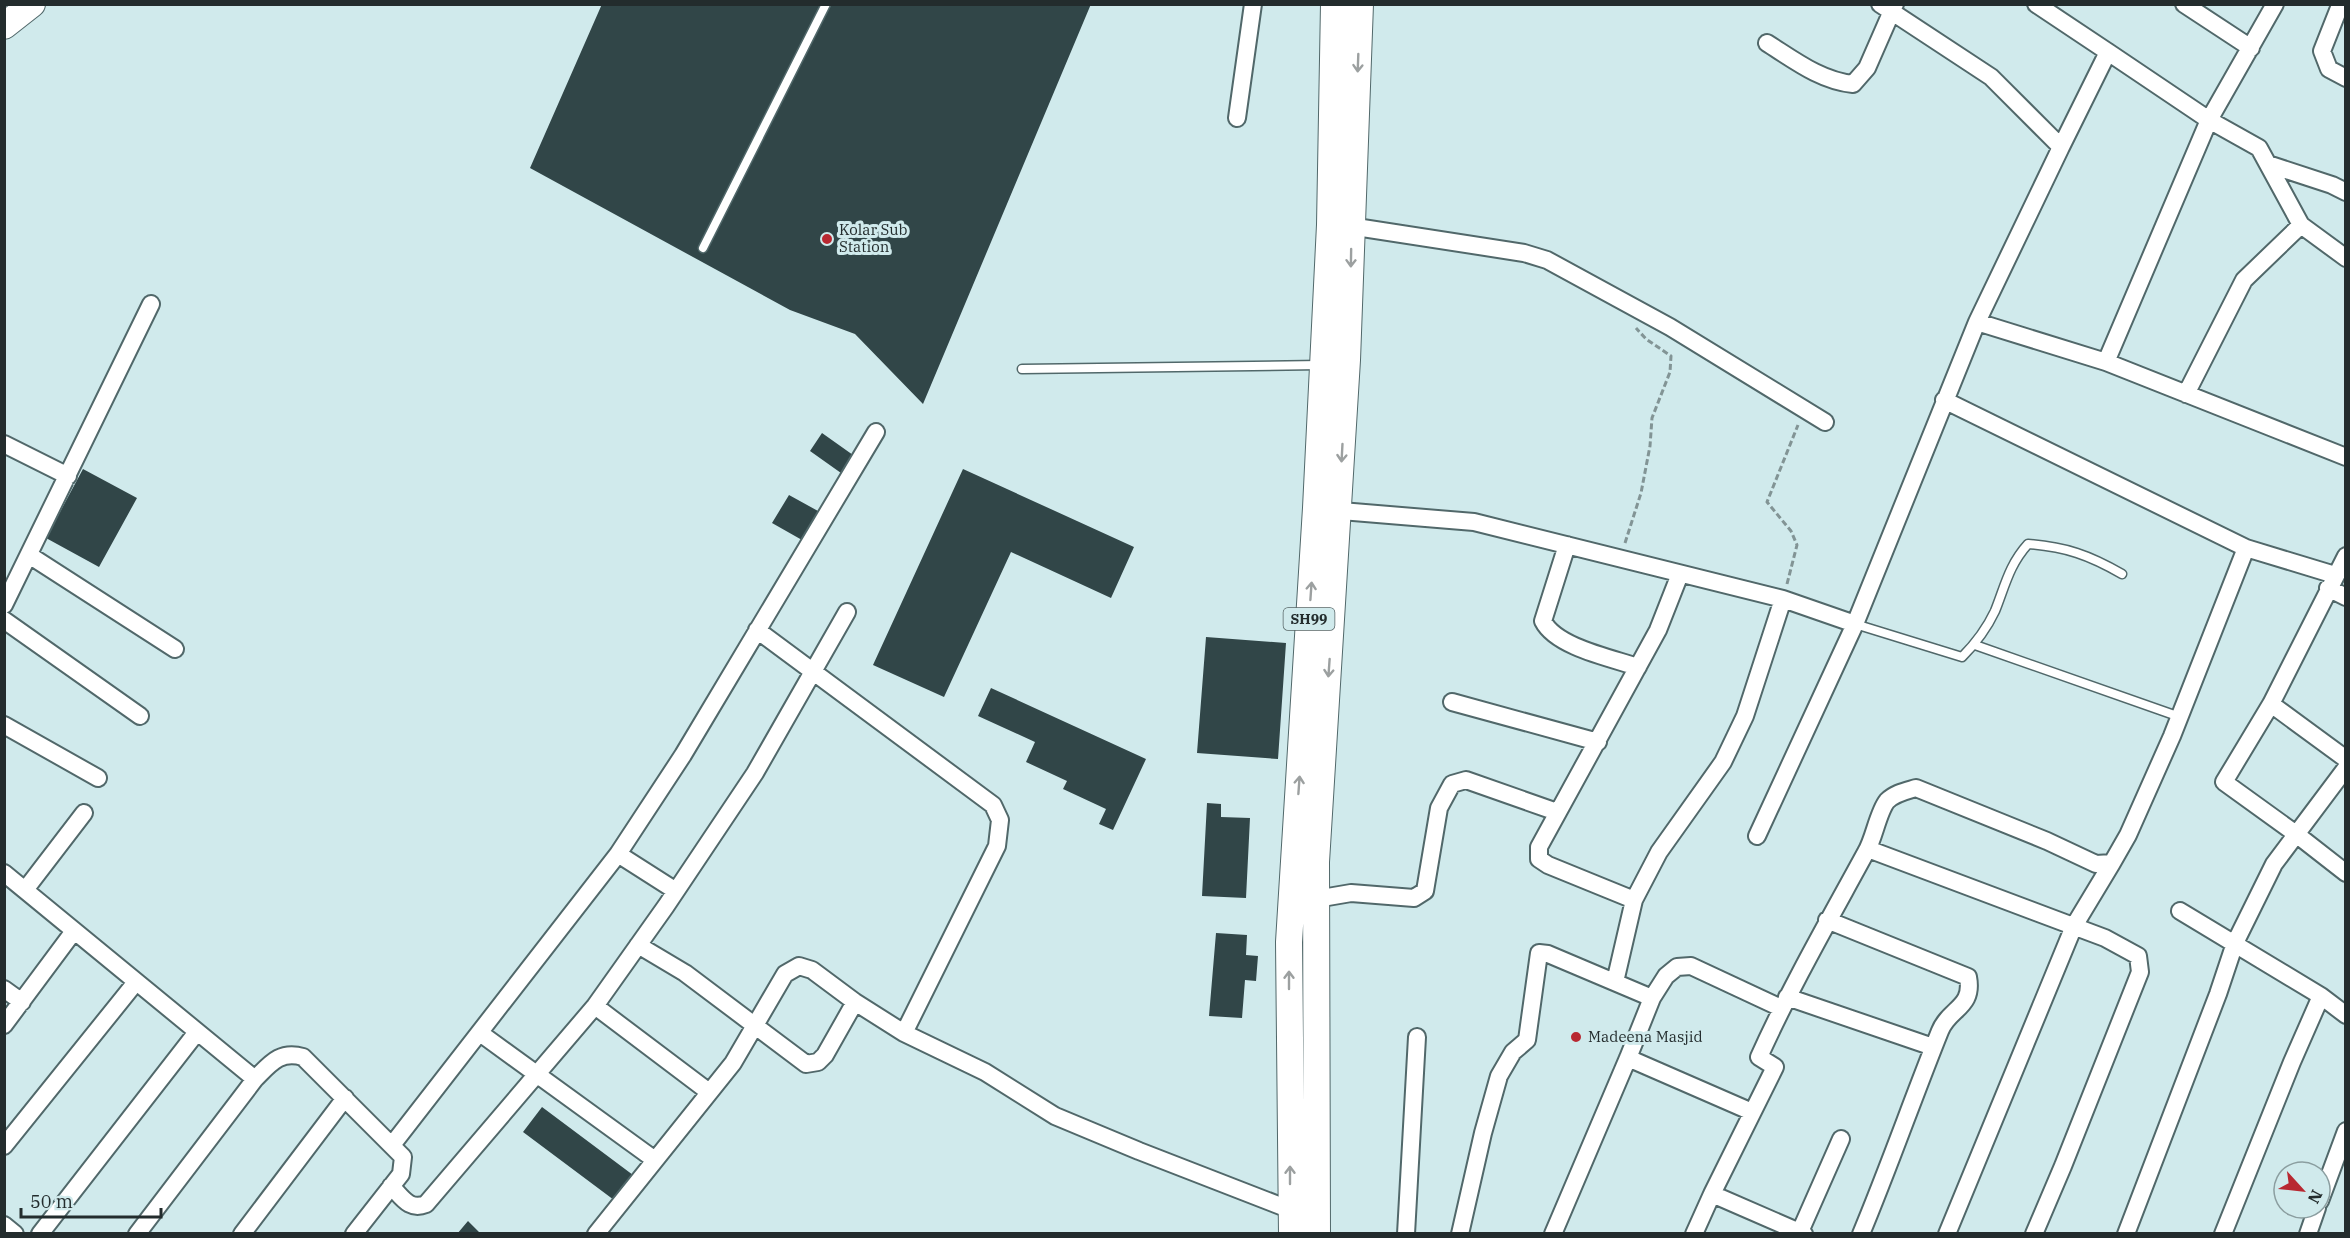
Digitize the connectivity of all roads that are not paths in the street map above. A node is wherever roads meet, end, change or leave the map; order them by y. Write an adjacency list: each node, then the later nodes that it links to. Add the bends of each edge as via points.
1 (32, 4): 11 (main road)
2 (826, 4): 23 (lane)
3 (1253, 4): 16 (street)
4 (1334, 4): 21 (main road, SH99)
5 (1360, 4): 21 (main road, SH99, one-way to 21)
6 (2036, 4): 14 (street)
7 (2184, 4): 13 (street)
8 (2275, 4): 13 (street)
9 (2343, 4): 15 (street, via 2322,51 2329,69)
10 (1889, 7): 12 (street, via 1867,68 1853,84 1838,83 1812,71); 18 (street, via 1991,77)
11 (4, 26)
12 (1767, 43)
13 (2251, 48): 17 (street)
14 (2108, 52): 17 (street); 18 (street)
15 (2346, 78)
16 (1237, 118)
17 (2209, 120): 19 (street, via 2259,148); 27 (street)
18 (2061, 147): 26 (street)
19 (2268, 164): 20 (street); 22 (street)
20 (2346, 192)
21 (1341, 225): 28 (main road, SH99); 32 (street, via 1524,253 1547,260); 37 (main road, SH99, one-way to 37)
22 (2301, 225): 24 (street); 30 (street, via 2244,280)
23 (703, 248)
24 (2346, 258)
25 (151, 304): 36 (street)
26 (1977, 322): 27 (street); 31 (street)
27 (2106, 362): 30 (street)
28 (1323, 365): 29 (lane); 37 (main road, SH99)
29 (1022, 369)
30 (2186, 394): 35 (street)
31 (1944, 400): 39 (street); 50 (street)
32 (1825, 422)
33 (876, 432): 51 (street)
34 (4, 444): 36 (street)
35 (2346, 457)
36 (68, 476): 40 (street)
37 (1327, 510): 38 (street, via 1474,522); 76 (main road, SH99, one-way to 76); 115 (main road, SH99, one-way to 37, via 1289,942)
38 (1567, 546): 42 (street); 54 (street, via 1543,621 1546,628 1564,642)
39 (2246, 548): 44 (street); 59 (street)
40 (29, 555): 47 (street); 53 (street)
41 (2346, 556): 44 (street)
42 (1680, 574): 46 (street); 54 (street)
43 (2122, 574): 52 (lane, via 2072,550 2028,544 2016,558 1994,614)
44 (2332, 581): 45 (street); 57 (street)
45 (2346, 597)
46 (1783, 599): 50 (street); 77 (street, via 1745,716 1723,762 1659,852)
47 (4, 605)
48 (847, 612): 55 (street)
49 (4, 620): 58 (street)
50 (1855, 624): 52 (lane, via 1962,657); 68 (street)
51 (757, 630): 55 (street); 70 (street, via 683,755)
52 (1975, 645): 59 (lane)
53 (175, 649)
54 (1638, 667): 61 (street)
55 (813, 670): 75 (street, via 755,773); 98 (street, via 993,805 1000,820 997,846)
56 (1452, 702): 61 (street)
57 (2271, 704): 62 (street); 67 (street, via 2224,782)
58 (140, 716)
59 (2180, 717): 71 (street, via 2128,836)
60 (4, 724): 64 (street)
61 (1598, 742): 65 (street)
62 (2346, 759)
63 (2346, 768): 67 (street)
64 (98, 778)
65 (1557, 812): 76 (street, via 1466,780 1452,784 1439,808 1425,891 1414,898 1351,893); 77 (street, via 1539,847 1539,860)
66 (84, 813): 74 (street)
67 (2296, 834): 73 (street); 82 (street, via 2274,864)
68 (1758, 836)
69 (1868, 849): 71 (street, via 1886,802 1899,792 1916,788 2096,864); 79 (street); 80 (street)
70 (618, 854): 75 (street); 97 (street)
71 (2112, 863): 80 (street)
72 (4, 873): 74 (street)
73 (2346, 873)
74 (25, 890): 81 (street)
75 (676, 891): 83 (street)
76 (1316, 898): 123 (main road, SH99)
77 (1634, 900): 85 (street)
78 (2180, 911): 82 (street)
79 (1827, 920): 91 (street); 100 (street, via 1968,977 1969,997 1941,1027)
80 (2074, 926): 130 (street); 131 (street, via 2138,956 2140,972)
81 (75, 931): 84 (street); 89 (street)
82 (2235, 943): 87 (street); 132 (street)
83 (638, 945): 92 (street); 95 (street, via 685,973)
84 (136, 982): 96 (street); 110 (street)
85 (1614, 982): 88 (street); 125 (street, via 1539,953 1527,1040 1513,1052 1499,1076)
86 (4, 988): 89 (street)
87 (2321, 996): 93 (street); 133 (street)
88 (1652, 998): 91 (street, via 1666,976 1677,967 1691,966); 101 (street)
89 (22, 1002): 94 (street)
90 (855, 1002): 95 (street, via 812,970 799,966 785,974); 95 (street, via 818,1062 806,1064); 98 (street)
91 (1784, 1002): 100 (street); 106 (street, via 1759,1057 1775,1067)
92 (595, 1006): 102 (street); 104 (street)
93 (2346, 1015)
94 (4, 1025)
95 (755, 1025): 104 (street, via 733,1063)
96 (197, 1032): 103 (street); 118 (street)
97 (480, 1033): 102 (street); 109 (street)
98 (904, 1033): 115 (street, via 985,1072 1055,1116 1268,1203)
99 (1417, 1037): 124 (street)
100 (1934, 1047): 129 (street)
101 (1628, 1058): 106 (street); 126 (street)
102 (535, 1074): 111 (street); 113 (street, via 426,1204 410,1206)
103 (255, 1079): 105 (street, via 275,1059 292,1054 303,1057); 119 (street)
104 (709, 1092): 111 (street)
105 (345, 1098): 109 (street); 120 (street)
106 (1752, 1112): 114 (street)
107 (2346, 1131): 112 (street)
108 (1841, 1139): 128 (street)
109 (392, 1145): 113 (street, via 403,1157 403,1164)
110 (4, 1146)
111 (655, 1160): 122 (street)
112 (2332, 1169)
113 (391, 1186): 121 (street)
114 (1712, 1194): 127 (street); 128 (street)
115 (1291, 1222)
116 (4, 1225): 117 (street)
117 (15, 1233)
118 (40, 1233)
119 (137, 1233)
120 (242, 1233)
121 (354, 1233)
122 (596, 1233)
123 (1317, 1233)
124 (1406, 1233)
125 (1460, 1233)
126 (1553, 1233)
127 (1694, 1233)
128 (1801, 1233)
129 (1861, 1233)
130 (1947, 1233)
131 (2034, 1233)
132 (2126, 1233)
133 (2223, 1233)

